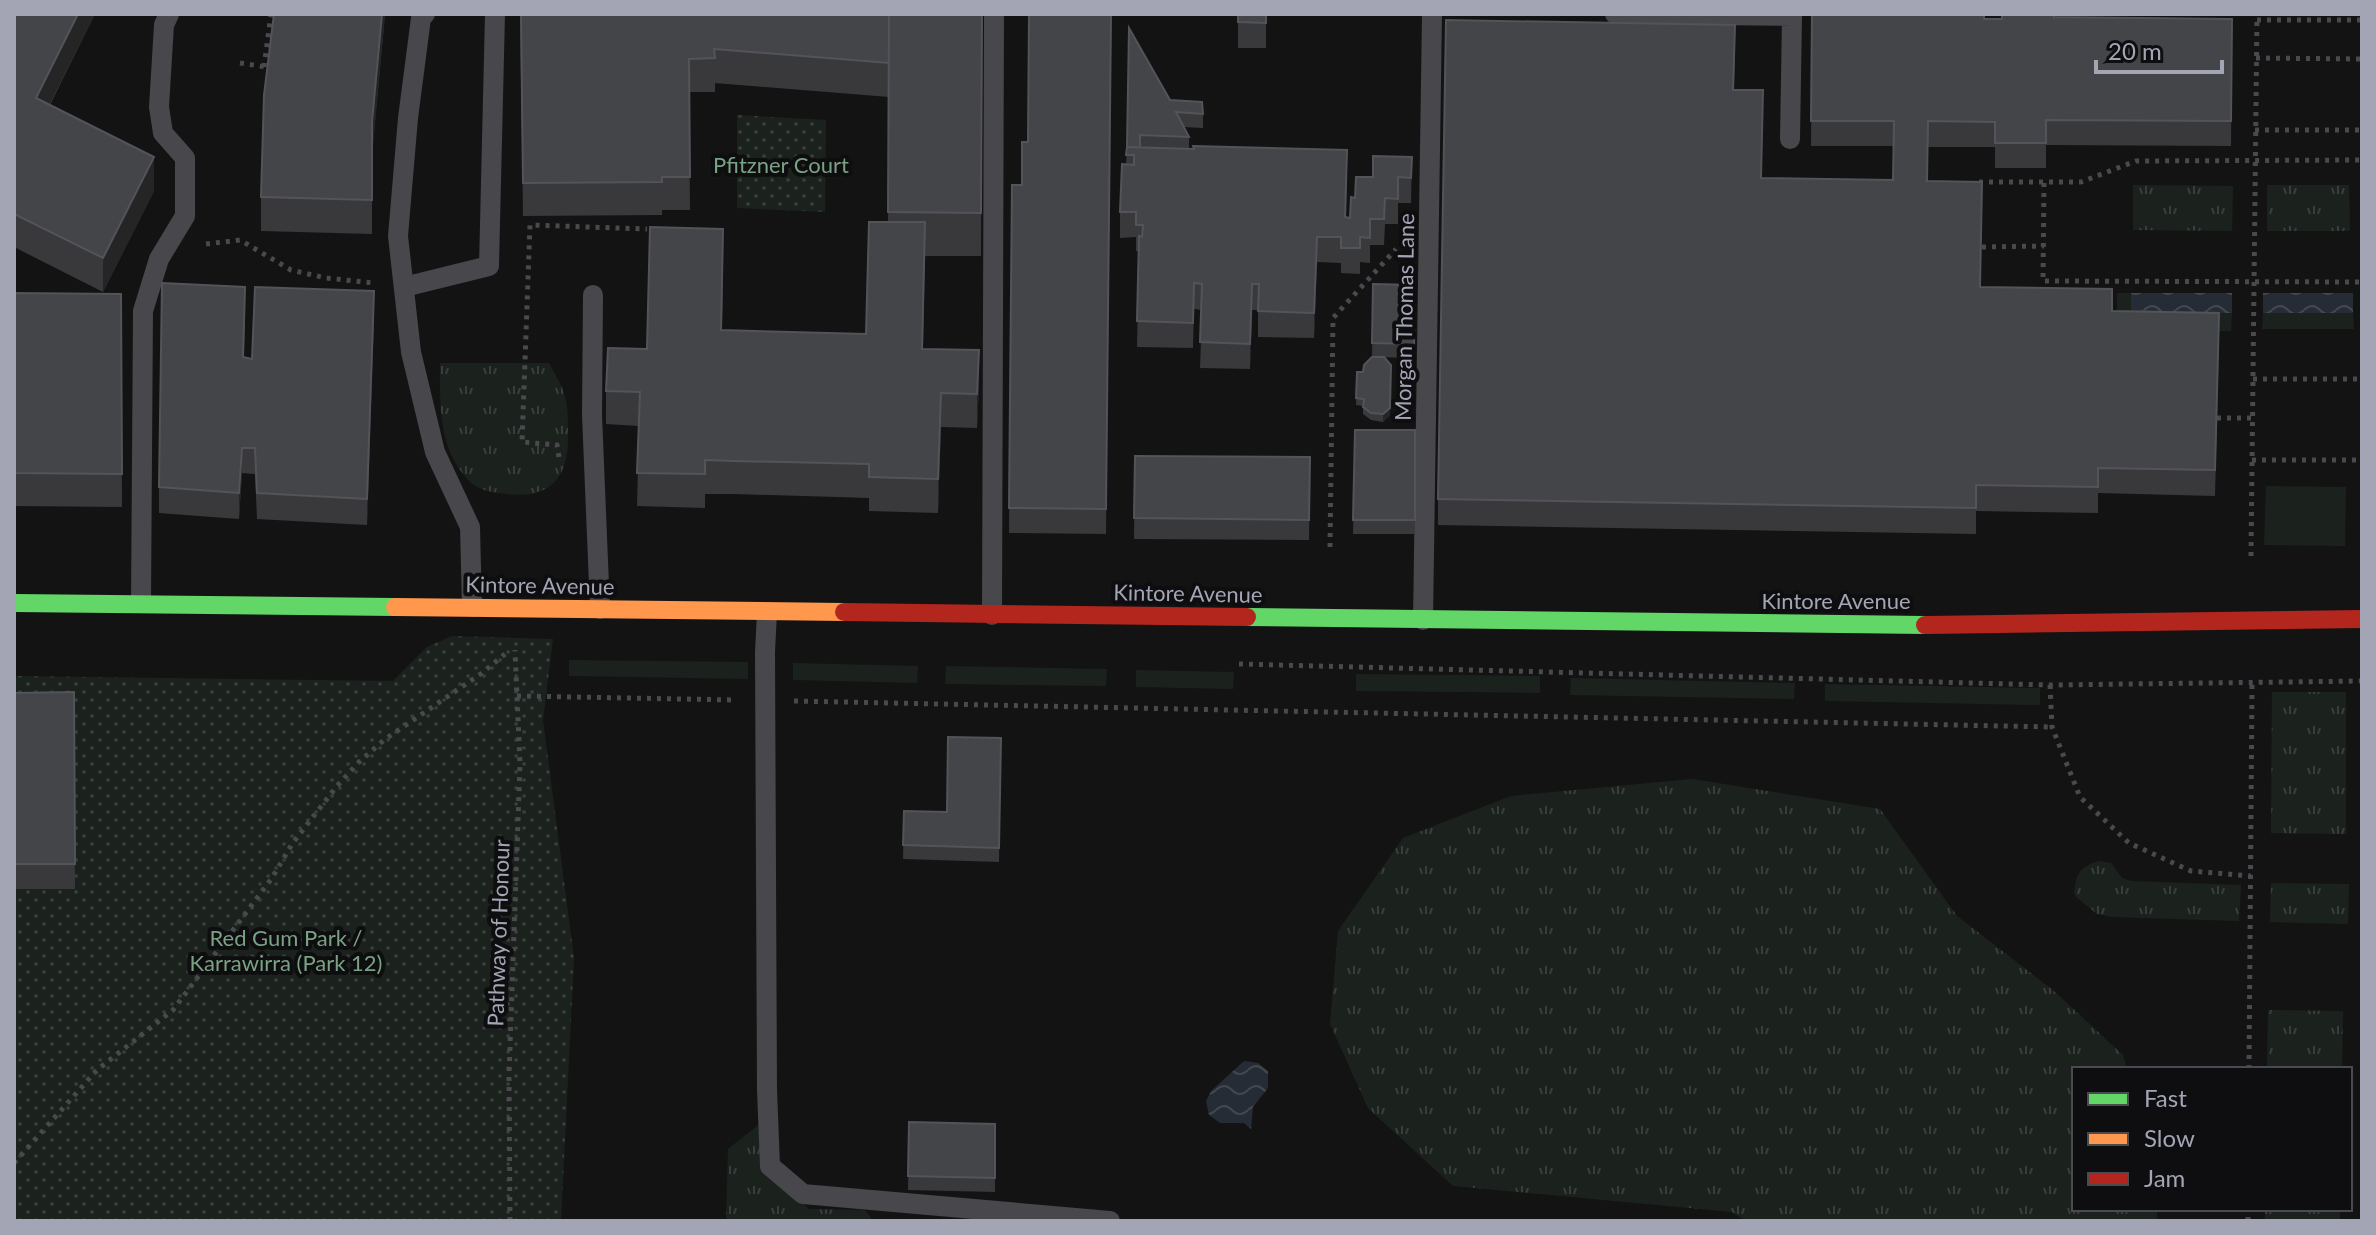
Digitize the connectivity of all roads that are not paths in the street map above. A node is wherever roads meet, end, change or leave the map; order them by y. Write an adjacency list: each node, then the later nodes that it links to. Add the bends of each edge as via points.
1 (169, 14): 11 (lane, via 159,107 163,133 185,158 185,216 159,259 143,311)
2 (425, 14): 9 (lane, via 408,118 398,236)
3 (495, 14): 9 (lane, via 489,266)
4 (994, 14): 16 (lane)
5 (1432, 14): 18 (lane, Morgan Thomas Lane)
6 (1615, 14): 7 (lane)
7 (1792, 15): 8 (lane)
8 (1790, 139)
9 (404, 287): 13 (lane, via 411,352 435,452 470,527)
10 (593, 295): 14 (lane)
11 (141, 602): 12 (street, Kintore Avenue); 13 (street, Kintore Avenue)
12 (14, 603)
13 (472, 607): 14 (street, Kintore Avenue)
14 (600, 609): 15 (street, Kintore Avenue)
15 (767, 612): 16 (street, Kintore Avenue); 19 (lane, via 770,1166 803,1194)
16 (992, 615): 18 (street, Kintore Avenue)
17 (2362, 619): 18 (street, Kintore Avenue, via 1961,625)
18 (1423, 620)
19 (1110, 1221)

